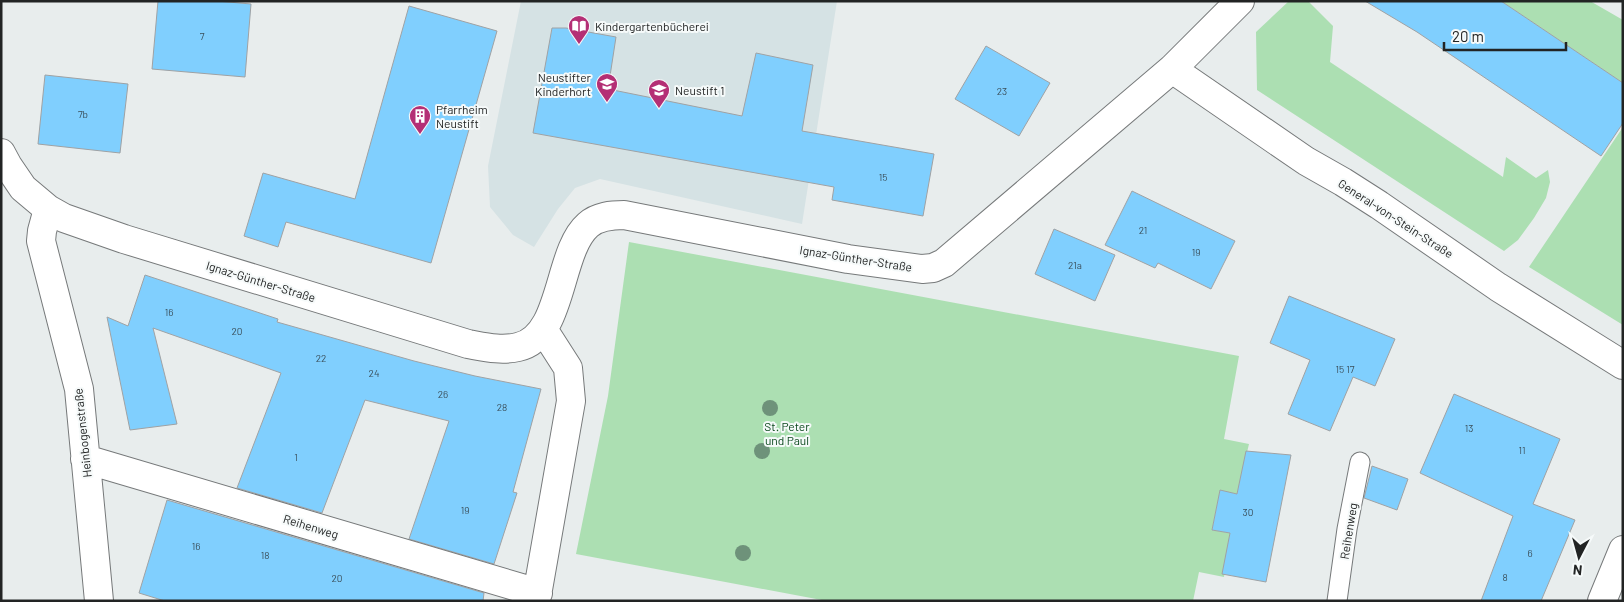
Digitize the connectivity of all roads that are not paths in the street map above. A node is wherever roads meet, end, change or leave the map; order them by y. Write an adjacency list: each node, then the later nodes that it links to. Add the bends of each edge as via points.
1 (1240, 1): 2 (street, Ignaz-Günther-Straße)
2 (1172, 69): 5 (street, Ignaz-Günther-Straße, via 944,263 933,268 848,259 611,215 597,219 580,235); 6 (street, General-von-Stein-Straße, via 1498,287)
3 (1, 152): 4 (street, Ignaz-Günther-Straße, via 23,188)
4 (48, 209): 5 (street, Ignaz-Günther-Straße, via 124,239 468,344 500,349 520,347); 7 (street, Heinbogenstraße, via 41,241 79,389)
5 (543, 329): 10 (street, via 568,368 571,401)
6 (1623, 364)
7 (85, 459): 10 (street, Reihenweg); 11 (street, Heinbogenstraße)
8 (1360, 462): 12 (lane, Reihenweg)
9 (1623, 550): 13 (street)
10 (537, 597)
11 (100, 601)
12 (1337, 601)
13 (1602, 601)

